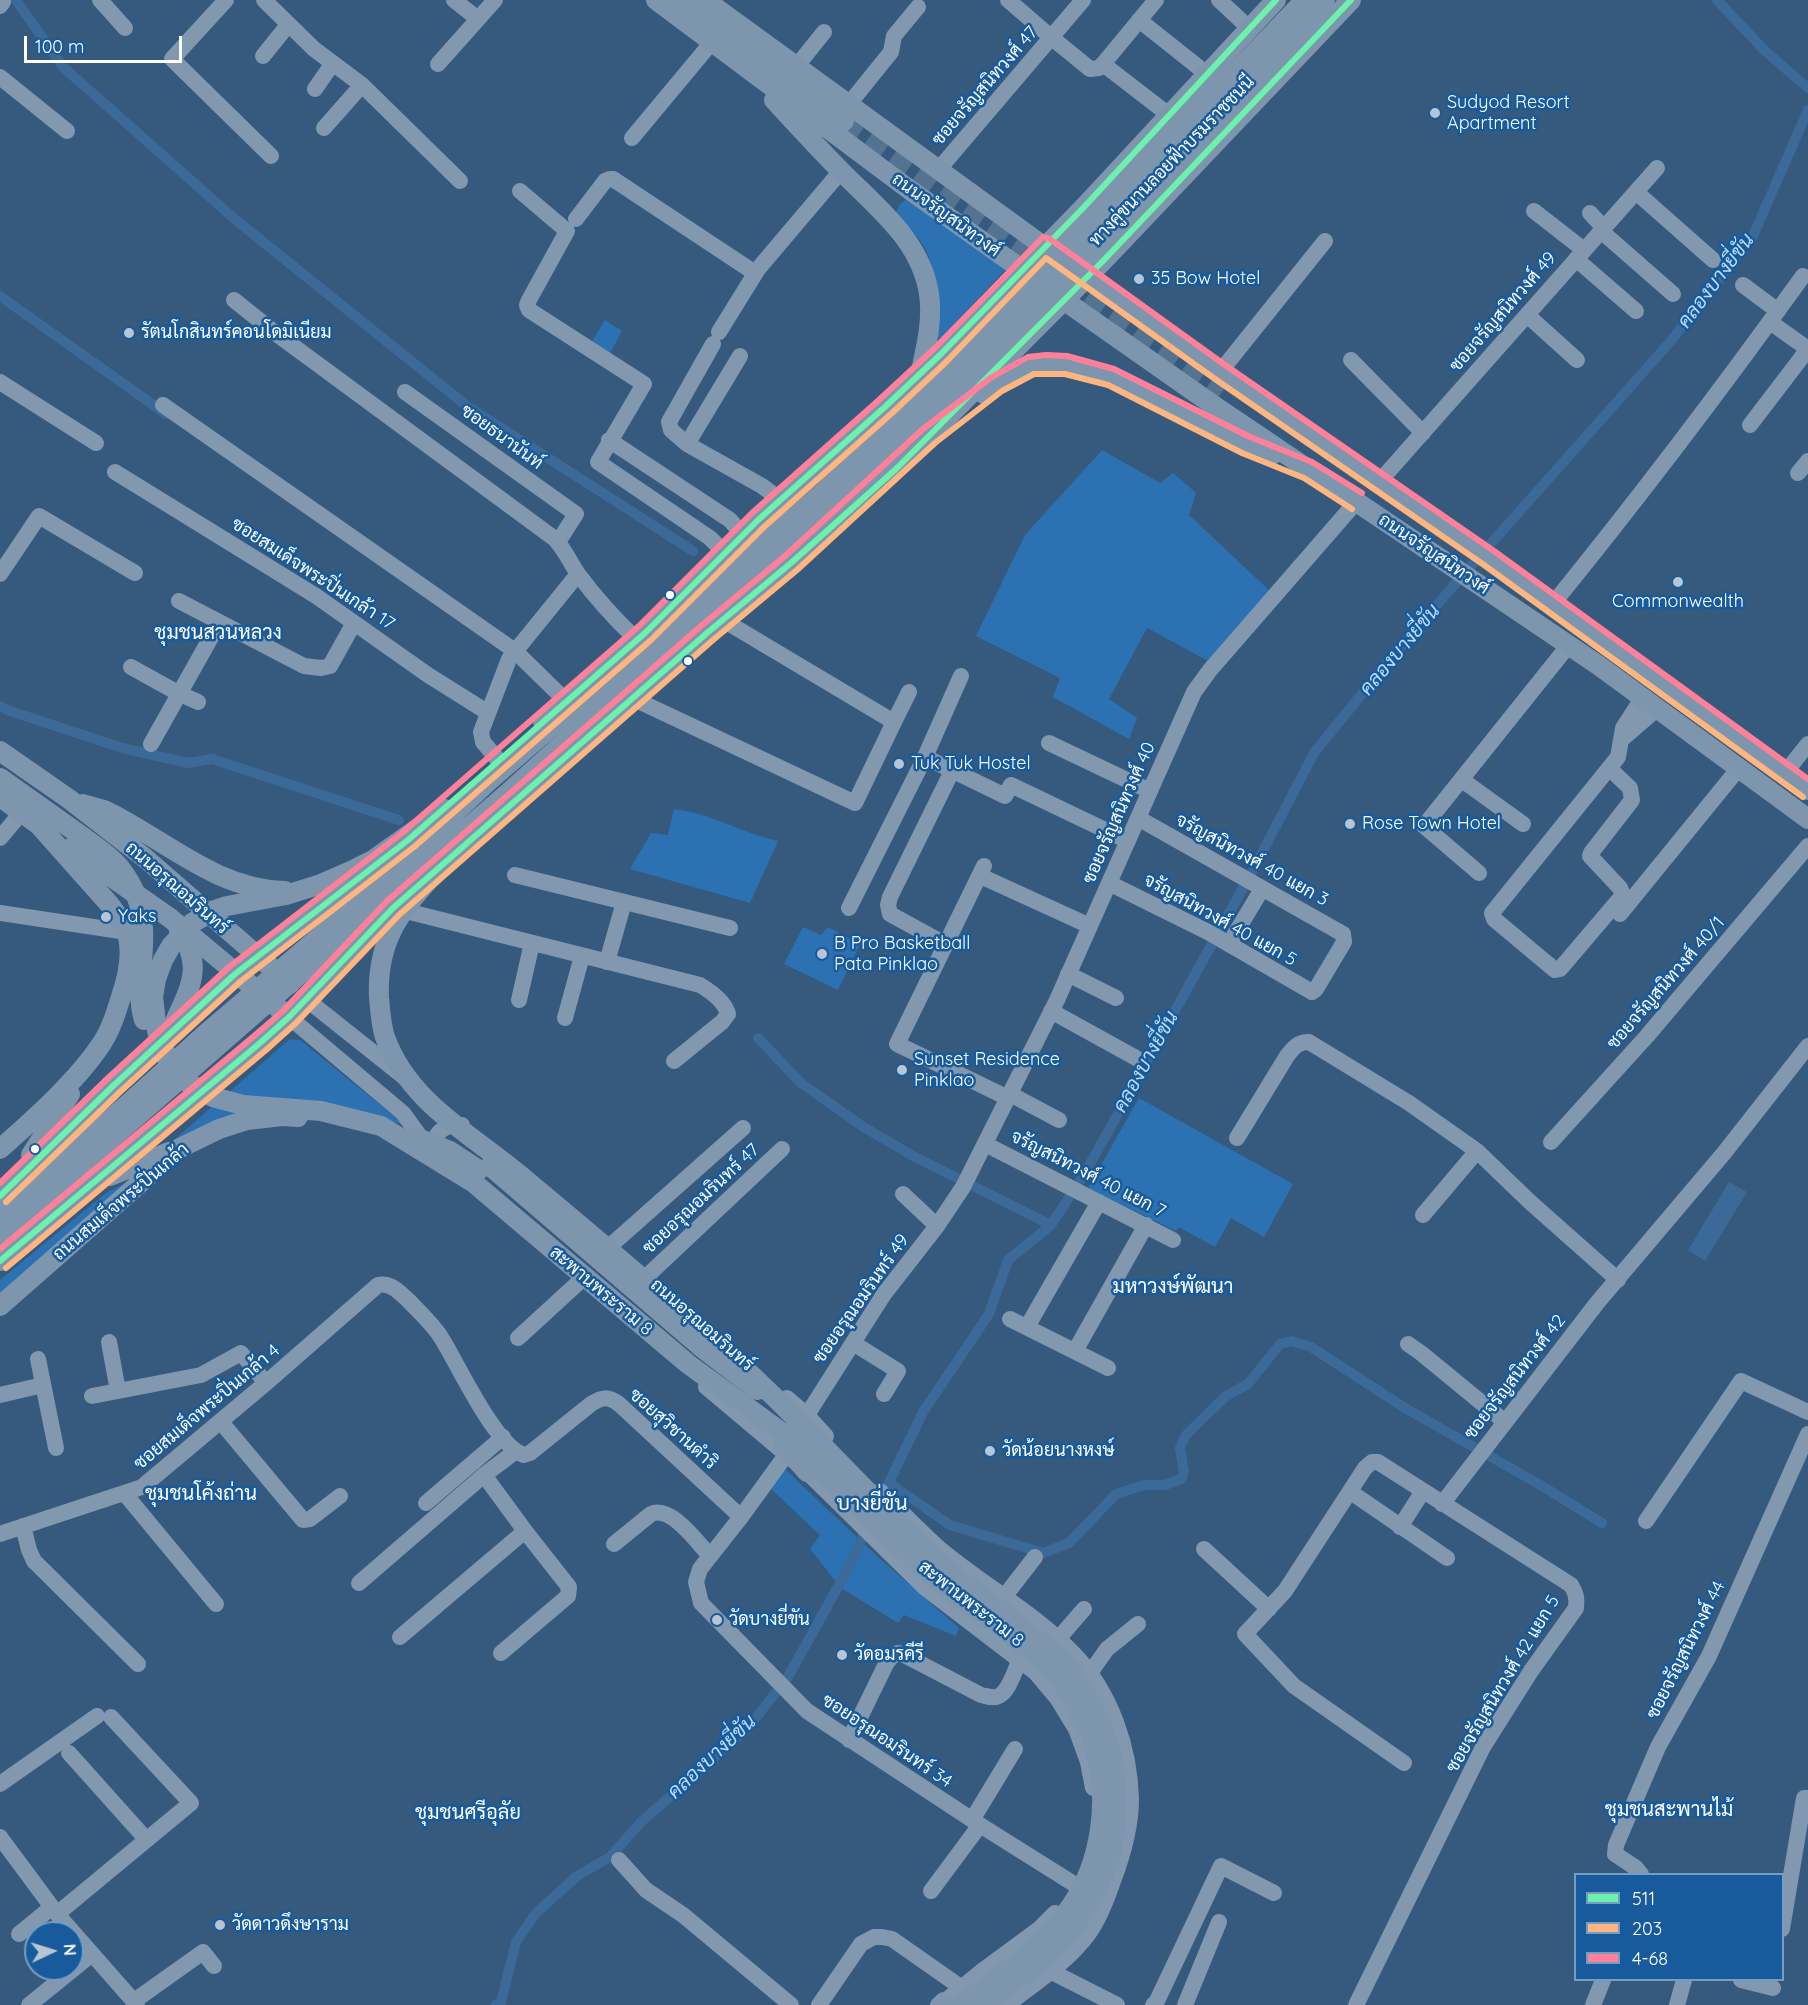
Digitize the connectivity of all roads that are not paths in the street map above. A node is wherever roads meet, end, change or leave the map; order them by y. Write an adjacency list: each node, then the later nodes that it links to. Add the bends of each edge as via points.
1 (100, 0): 23 (street)
2 (226, 0): 43 (street, via 172,59)
3 (264, 0): 22 (street)
4 (454, 0): 20 (street)
5 (495, 0): 20 (street)
6 (656, 0): 27 (main road, ถนนจรัญสนิทวงศ์)
7 (680, 0): 39 (main road, ถนนจรัญสนิทวงศ์)
8 (705, 0): 33 (main road, ถนนจรัญสนิทวงศ์)
9 (1008, 0): 26 (street)
10 (1083, 0): 26 (street, ซอยจรัญสนิทวงศ์ 47)
11 (1156, 0): 21 (street)
12 (1219, 0): 24 (street)
13 (1276, 0): 24 (main road)
14 (1299, 0): 82 (main road)
15 (1305, 0): 136 (main road, ทางคู่ขนานลอยฟ้าบรมราชชนนี, bridge, via 925,397 821,494)
16 (1325, 0): 140 (main road, ทางคู่ขนานลอยฟ้าบรมราชชนนี, bridge, via 938,406)
17 (1330, 0): 110 (main road, via 941,410 769,567)
18 (1351, 0): 51 (main road, ถนนสมเด็จพระปิ่นเกล้า)
19 (918, 7): 39 (street, via 894,36 891,52)
20 (478, 19): 31 (street)
21 (1139, 21): 32 (street); 34 (street)
22 (288, 25): 28 (street); 30 (street)
23 (125, 28)
24 (1249, 28): 34 (main road)
25 (824, 32): 33 (street)
26 (1052, 38): 32 (street, via 1090,69); 46 (street, ซอยจรัญสนิทวงศ์ 47)
27 (712, 42): 29 (main road, ถนนจรัญสนิทวงศ์); 42 (street)
28 (263, 56)
29 (738, 61): 39 (main road, ถนนจรัญสนิทวงศ์); 47 (main road)
30 (333, 63): 36 (street); 37 (street)
31 (438, 63)
32 (1103, 64): 38 (street)
33 (796, 67): 39 (main road, ถนนจรัญสนิทวงศ์)
34 (1206, 74): 38 (main road)
35 (0, 77): 41 (street)
36 (362, 85): 40 (street); 48 (street)
37 (315, 89)
38 (1169, 115): 44 (main road)
39 (847, 118): 46 (main road, ถนนจรัญสนิทวงศ์); 49 (main road, ถนนจรัญสนิทวงศ์)
40 (324, 128)
41 (67, 131)
42 (632, 138)
43 (271, 156)
44 (1130, 157): 51 (main road, via 1130,185 1140,194 1156,196); 54 (main road)
45 (1657, 168): 52 (street, ซอยจรัญสนิทวงศ์ 49)
46 (939, 169): 61 (main road, ถนนจรัญสนิทวงศ์)
47 (841, 171): 53 (main road); 65 (street)
48 (460, 181)
49 (910, 190): 53 (main road, via 895,194); 64 (main road, ถนนจรัญสนิทวงศ์)
50 (520, 191): 90 (street, via 567,231 529,300 528,309 644,384)
51 (1168, 191): 60 (main road, ถนนสมเด็จพระปิ่นเกล้า)
52 (1636, 192): 58 (street, ซอยจรัญสนิทวงศ์ 49); 63 (street)
53 (878, 207): 82 (main road, via 912,246 926,278 931,311)
54 (1083, 208): 60 (main road, via 1078,223 1081,237 1091,245 1107,248); 61 (main road)
55 (1534, 211): 62 (street)
56 (1590, 213): 58 (street)
57 (576, 219): 65 (street, via 610,178)
58 (1603, 229): 62 (street, ซอยจรัญสนิทวงศ์ 49); 69 (street)
59 (1325, 241): 80 (street)
60 (1120, 242): 67 (main road, ถนนสมเด็จพระปิ่นเกล้า)
61 (1045, 246): 64 (main road); 67 (main road, ถนนจรัญสนิทวงศ์)
62 (1580, 255): 72 (street); 73 (street, ซอยจรัญสนิทวงศ์ 49)
63 (1713, 260)
64 (1022, 270): 71 (main road, ถนนจรัญสนิทวงศ์); 76 (main road)
65 (755, 273): 92 (street, via 669,422 671,430)
66 (1803, 276): 74 (street)
67 (1087, 278): 71 (main road, ถนนสมเด็จพระปิ่นเกล้า); 80 (main road, ถนนจรัญสนิทวงศ์)
68 (1743, 285): 74 (street)
69 (1673, 294)
70 (234, 300): 99 (street)
71 (1064, 300): 84 (main road, ถนนสมเด็จพระปิ่นเกล้า); 86 (main road, ถนนจรัญสนิทวงศ์)
72 (1636, 311)
73 (1527, 315): 79 (street); 88 (street, ซอยจรัญสนิทวงศ์ 49)
74 (1774, 316): 75 (street); 106 (street, via 1637,498)
75 (1808, 349): 87 (street)
76 (941, 354): 82 (main road); 84 (main road, via 955,352 975,364 978,377)
77 (740, 356): 92 (street)
78 (1351, 360): 88 (street)
79 (1577, 360)
80 (1226, 381): 86 (main road, via 1220,378 1211,383 1209,394); 95 (main road, ถนนจรัญสนิทวงศ์); 101 (main road, ถนนจรัญสนิทวงศ์)
81 (0, 382): 91 (street)
82 (921, 383): 96 (main road); 111 (main road, via 768,533)
83 (405, 392): 99 (street, ซอยธนานันท์, via 576,514)
84 (973, 393): 89 (main road, ถนนสมเด็จพระปิ่นเกล้า)
85 (163, 405): 113 (street)
86 (1216, 407): 93 (main road, ถนนจรัญสนิทวงศ์)
87 (1750, 425)
88 (1423, 433): 95 (street, ซอยจรัญสนิทวงศ์ 49)
89 (929, 436): 93 (main road, via 1014,374 1032,365 1066,365 1111,377 1246,445); 107 (main road, ถนนสมเด็จพระปิ่นเกล้า)
90 (609, 440): 98 (street, via 730,520); 100 (street, via 598,462 710,538)
91 (96, 443)
92 (687, 444): 96 (street)
93 (1308, 470): 97 (main road, ถนนจรัญสนิทวงศ์)
94 (115, 472): 109 (street, ซอยสมเด็จพระปิ่นเกล้า 17)
95 (1379, 482): 101 (main road, ถนนจรัญสนิทวงศ์)
96 (781, 500): 98 (main road)
97 (1357, 501): 101 (main road, ถนนจรัญสนิทวงศ์); 139 (street, ซอยจรัญสนิทวงศ์ 40, via 1194,692)
98 (743, 535): 100 (main road)
99 (558, 542): 104 (street)
100 (725, 553): 111 (main road)
101 (1473, 563): 106 (main road, ถนนจรัญสนิทวงศ์); 112 (main road, ถนนจรัญสนิทวงศ์)
102 (135, 573): 103 (street, via 39,516)
103 (0, 574)
104 (578, 574): 111 (street, via 622,626); 113 (street)
105 (179, 601): 108 (street)
106 (1548, 608): 114 (main road, ถนนจรัญสนิทวงศ์); 134 (main road, ถนนจรัญสนิทวงศ์)
107 (723, 620): 110 (main road, ถนนสมเด็จพระปิ่นเกล้า); 124 (street)
108 (219, 623): 109 (street, via 304,666 321,668 330,666); 118 (street)
109 (354, 623): 123 (street, ซอยสมเด็จพระปิ่นเกล้า 17)
110 (707, 633): 119 (main road, ถนนสมเด็จพระปิ่นเกล้า)
111 (641, 637): 120 (main road)
112 (1568, 646): 114 (main road, ถนนจรัญสนิทวงศ์); 137 (street)
113 (515, 651): 120 (street); 123 (street)
114 (1598, 665): 122 (main road, ถนนจรัญสนิทวงศ์)
115 (131, 667): 118 (street)
116 (962, 676): 129 (street)
117 (909, 692): 124 (street)
118 (178, 693): 121 (street); 126 (street)
119 (632, 698): 124 (street, via 855,803); 152 (main road, ถนนสมเด็จพระปิ่นเกล้า)
120 (566, 701): 130 (main road)
121 (198, 702)
122 (1650, 702): 131 (main road, ถนนจรัญสนิทวงศ์); 132 (street, via 1621,740 1620,754)
123 (487, 712): 130 (street, via 481,732 483,742)
124 (894, 722)
125 (1050, 743): 139 (street)
126 (151, 744)
127 (1808, 744): 134 (street)
128 (0, 751): 142 (main road, ถนนอรุณอมรินทร์)
129 (925, 757): 133 (street); 159 (street)
130 (500, 760): 149 (main road)
131 (1739, 768): 145 (main road, ถนนจรัญสนิทวงศ์); 169 (street)
132 (1610, 769): 132 (street, via 1631,790 1632,800 1590,856 1623,894 1560,969 1555,970 1494,919 1492,913)
133 (952, 771): 150 (street, via 1005,796 1011,785); 168 (street, via 888,905 890,914)
134 (1785, 773): 138 (main road, ถนนจรัญสนิทวงศ์)
135 (0, 778): 186 (main road, bridge, via 105,853 135,891 144,942 140,976 143,1017 152,1042)
136 (490, 780): 186 (main road, สะพานพระราม 8, bridge, via 351,871 286,895 215,910 192,923 163,960 153,997 156,1031); 189 (main road, ทางคู่ขนานลอยฟ้าบรมราชชนนี, bridge, via 346,914 210,1030)
137 (1462, 780): 147 (street); 153 (street, via 1424,826)
138 (1808, 790)
139 (1150, 791): 144 (street, ซอยจรัญสนิทวงศ์ 40)
140 (509, 792): 189 (main road, ทางคู่ขนานลอยฟ้าบรมราชชนนี, bridge); 190 (main road, สะพานพระราม 8, bridge, via 400,913 382,958 379,983 384,1034 404,1074)
141 (0, 797): 143 (main road, ถนนอรุณอมรินทร์)
142 (69, 799): 155 (main road, via 104,810 213,873 250,888 317,889); 170 (main road, ถนนอรุณอมรินทร์, via 145,858)
143 (22, 812): 146 (main road, ถนนอรุณอมรินทร์); 148 (street)
144 (1138, 818): 150 (street, ซอยจรัญสนิทวงศ์ 40); 157 (street, จรัญสนิทวงศ์ 40 แยก 3)
145 (1808, 819)
146 (38, 824): 162 (main road, ถนนอรุณอมรินทร์); 165 (main road, via 110,905)
147 (1522, 824)
148 (0, 838)
149 (408, 840): 152 (main road, via 402,860 407,869 417,877); 155 (main road)
150 (1128, 841): 156 (street, ซอยจรัญสนิทวงศ์ 40)
151 (1808, 846): 196 (street, ซอยจรัญสนิทวงศ์ 40/1)
152 (435, 872): 161 (main road, ถนนสมเด็จพระปิ่นเกล้า)
153 (1479, 873)
154 (515, 875): 158 (street)
155 (358, 879): 170 (main road)
156 (1109, 883): 163 (street, ซอยจรัญสนิทวงศ์ 40); 166 (street, จรัญสนิทวงศ์ 40 แยก 5)
157 (1251, 883): 166 (street); 175 (street, จรัญสนิทวงศ์ 40 แยก 3, via 1345,937)
158 (624, 902): 164 (street); 172 (street)
159 (849, 908)
160 (0, 913): 165 (street)
161 (386, 915): 167 (street); 177 (main road, ถนนสมเด็จพระปิ่นเกล้า); 192 (main road, via 374,982 387,1035 406,1065)
162 (170, 918): 173 (main road, ถนนอรุณอมรินทร์); 182 (main road, via 188,943 194,967)
163 (1090, 927): 168 (street, via 985,873); 174 (street, ซอยจรัญสนิทวงศ์ 40)
164 (730, 928)
165 (127, 932): 187 (main road, via 127,977 117,1009 102,1042)
166 (1219, 939): 175 (street, จรัญสนิทวงศ์ 40 แยก 5)
167 (532, 943): 171 (street); 178 (street)
168 (945, 944): 188 (street, via 897,1044)
169 (1594, 946)
170 (257, 956): 173 (main road); 177 (main road, ถนนอรุณอมรินทร์)
171 (582, 956): 172 (street); 181 (street)
172 (607, 962): 185 (street, via 700,985 728,1010 722,1022)
173 (235, 974): 180 (main road, ถนนอรุณอมรินทร์); 182 (main road)
174 (1068, 974): 176 (street); 179 (street, ซอยจรัญสนิทวงศ์ 40)
175 (1312, 992)
176 (1116, 998)
177 (306, 999): 180 (main road, ถนนสมเด็จพระปิ่นเกล้า); 192 (street, ถนนอรุณอมรินทร์)
178 (519, 1000)
179 (1052, 1011): 184 (street); 188 (street, ซอยจรัญสนิทวงศ์ 40)
180 (289, 1017): 202 (street, ถนนอรุณอมรินทร์, via 403,1113); 205 (main road, ถนนสมเด็จพระปิ่นเกล้า)
181 (566, 1018)
182 (171, 1032): 206 (main road)
183 (1808, 1046): 218 (street, ซอยจรัญสนิทวงศ์ 42)
184 (1136, 1058)
185 (674, 1060)
186 (168, 1061): 193 (main road, สะพานพระราม 8, bridge, via 187,1082 213,1097 243,1105 321,1111)
187 (85, 1065): 199 (main road, via 35,1119); 206 (main road, via 71,1093)
188 (1009, 1096): 191 (street); 197 (street, ซอยจรัญสนิทวงศ์ 40)
189 (133, 1109): 209 (main road, ทางคู่ขนานลอยฟ้าบรมราชชนนี); 213 (main road, ทางคู่ขนานลอยฟ้าบรมราชชนนี)
190 (436, 1112): 227 (main road, via 458,1138); 309 (main road, สะพานพระราม 8, bridge, via 523,1177 706,1334 934,1558 1046,1645 1078,1679 1106,1734 1116,1781 1116,1823 1103,1874 1093,1897 1066,1936 1036,1966)
191 (1059, 1120)
192 (462, 1125): 202 (street, via 449,1124 440,1131 433,1144); 215 (street, ถนนอรุณอมรินทร์)
193 (381, 1126): 227 (main road, bridge, via 450,1151 479,1170); 303 (main road, สะพานพระราม 8, bridge, via 474,1184 688,1364 780,1431 930,1575 1020,1642 1067,1690 1092,1739 1102,1785 1101,1821 1090,1868 1070,1908 1043,1940 1014,1965)
194 (743, 1128): 215 (street)
195 (1237, 1138): 201 (street, via 1287,1056 1294,1047 1309,1042 1409,1103)
196 (1551, 1142)
197 (985, 1144): 204 (street, ซอยจรัญสนิทวงศ์ 40); 208 (street, จรัญสนิทวงศ์ 40 แยก 7)
198 (180, 1148): 203 (main road, ถนนสมเด็จพระปิ่นเกล้า, via 247,1120 282,1116 327,1119 354,1123 389,1138); 205 (main road); 220 (main road, ถนนสมเด็จพระปิ่นเกล้า)
199 (0, 1149)
200 (782, 1149): 217 (street, ซอยอรุณอมรินทร์ 47)
201 (1477, 1151): 210 (street); 218 (street)
202 (435, 1157): 203 (street, ถนนอรุณอมรินทร์)
203 (454, 1178): 219 (street, ถนนอรุณอมรินทร์)
204 (966, 1182): 212 (street, ซอยอรุณอมรินทร์ 49)
205 (92, 1183): 216 (main road, ถนนสมเด็จพระปิ่นเกล้า)
206 (6, 1190)
207 (903, 1194): 212 (street)
208 (1099, 1202): 211 (street, จรัญสนิทวงศ์ 40 แยก 7); 222 (street)
209 (0, 1215)
210 (1423, 1215)
211 (1146, 1225): 214 (street, จรัญสนิทวงศ์ 40 แยก 7); 228 (street)
212 (937, 1226): 225 (street, ซอยอรุณอมรินทร์ 49, via 897,1276)
213 (0, 1236)
214 (1173, 1240)
215 (610, 1246): 217 (street, ถนนอรุณอมรินทร์)
216 (0, 1260)
217 (646, 1277): 238 (street, ถนนอรุณอมรินทร์)
218 (1618, 1280): 240 (street, ซอยจรัญสนิทวงศ์ 42)
219 (579, 1282): 223 (street); 246 (street, ถนนอรุณอมรินทร์)
220 (0, 1306)
221 (1010, 1318): 222 (street)
222 (1027, 1327): 228 (street)
223 (518, 1338)
224 (109, 1342): 233 (street)
225 (853, 1343): 234 (street, via 898,1371); 238 (street, ซอยอรุณอมรินทร์ 49)
226 (1408, 1344): 240 (street)
227 (697, 1351): 245 (main road); 247 (main road)
228 (1075, 1351): 230 (street)
229 (38, 1359): 232 (street)
230 (1108, 1368)
231 (266, 1383): 233 (street, via 241,1353 201,1376); 239 (street, ซอยสมเด็จพระปิ่นเกล้า 4); 242 (street, ซอยสมเด็จพระปิ่นเกล้า 4, via 378,1285 384,1284 405,1297 441,1337 479,1405)
232 (43, 1385): 235 (street); 243 (street)
233 (118, 1391): 236 (street)
234 (884, 1394)
235 (0, 1395)
236 (92, 1396)
237 (1808, 1412): 256 (street, via 1741,1381)
238 (807, 1415): 245 (street, ถนนอรุณอมรินทร์)
239 (221, 1422): 250 (street, ซอยสมเด็จพระปิ่นเกล้า 4, via 155,1478); 251 (street, via 303,1520)
240 (1505, 1422): 254 (street, ซอยจรัญสนิทวงศ์ 42)
241 (1808, 1434): 288 (street, ซอยจรัญสนิทวงศ์ 44, via 1709,1656 1658,1747 1616,1845 1615,1854)
242 (503, 1437): 244 (street); 253 (street)
243 (56, 1448)
244 (516, 1451): 248 (street); 255 (street, ซอยสุวิชานดำริ, via 530,1453 591,1404 608,1398)
245 (841, 1452): 267 (street, ถนนอรุณอมรินทร์, via 939,1547)
246 (786, 1455): 247 (street, ถนนอรุณอมรินทร์); 255 (street)
247 (807, 1472): 275 (street, ถนนอรุณอมรินทร์, via 925,1588)
248 (484, 1475): 259 (street); 266 (street)
249 (1424, 1491): 254 (street); 258 (street); 270 (street, via 1372,1462)
250 (125, 1494): 257 (street, ซอยสมเด็จพระปิ่นเกล้า 4); 268 (street)
251 (340, 1496)
252 (1356, 1496): 258 (street)
253 (426, 1503)
254 (1442, 1504): 313 (street, ซอยจรัญสนิทวงศ์ 42 แยก 5, via 1571,1585 1576,1593 1576,1608 1483,1747)
255 (741, 1518): 263 (street)
256 (1646, 1521)
257 (23, 1526): 260 (street, ซอยสมเด็จพระปิ่นเกล้า 4); 276 (street, via 34,1561)
258 (1400, 1527): 265 (street)
259 (525, 1531): 272 (street); 274 (street, via 569,1591 568,1596)
260 (0, 1534)
261 (614, 1544): 263 (street, via 656,1511 672,1516)
262 (1204, 1549): 270 (street)
263 (710, 1556): 278 (street, ซอยอรุณอมรินทร์ 34, via 696,1582 701,1603 807,1711)
264 (1035, 1557): 267 (street)
265 (1447, 1558)
266 (359, 1583)
267 (1004, 1597): 273 (street, ถนนอรุณอมรินทร์)
268 (216, 1604)
269 (1084, 1609): 273 (street)
270 (1269, 1610): 281 (street, via 1245,1634 1294,1686)
271 (1138, 1624): 277 (street, via 1107,1649)
272 (400, 1637)
273 (1058, 1639): 277 (street, ถนนอรุณอมรินทร์)
274 (501, 1653)
275 (1020, 1659): 278 (street, via 1005,1691 993,1698 906,1656 891,1656); 289 (street, ถนนอรุณอมรินทร์, via 1046,1684 1066,1712 1088,1762 1093,1784 1093,1822)
276 (138, 1664)
277 (1090, 1673): 298 (street, ถนนอรุณอมรินทร์, via 1112,1711 1125,1751 1131,1800 1128,1824 1117,1872 1100,1914 1079,1945)
278 (849, 1740): 284 (street, ซอยอรุณอมรินทร์ 34)
279 (1015, 1749): 284 (street)
280 (69, 1753): 286 (street)
281 (1404, 1763)
282 (0, 1784): 286 (street, via 104,1717 191,1803)
283 (1808, 1798): 293 (street, via 1804,1798)
284 (976, 1822): 289 (street, ซอยอรุณอมรินทร์ 34); 290 (street)
285 (0, 1837): 292 (street)
286 (146, 1839): 292 (street)
287 (619, 1860): 307 (street, via 646,1890 683,1915)
288 (1640, 1873)
289 (1074, 1884): 303 (street, ถนนอรุณอมรินทร์, via 1040,1929)
290 (932, 1891)
291 (1274, 1893): 305 (street, via 1221,1866)
292 (55, 1910): 295 (street); 296 (street)
293 (1784, 1917)
294 (1219, 1922): 312 (street)
295 (19, 1934)
296 (92, 1954): 304 (street); 306 (street)
297 (214, 1966): 304 (street, via 203,1953)
298 (1050, 1971): 310 (street, ถนนอรุณอมรินทร์); 311 (street)
299 (1603, 1981): 314 (street)
300 (1684, 1981): 315 (street)
301 (1749, 1981): 302 (street)
302 (1774, 1984): 316 (street)
303 (949, 2001): 308 (street, via 892,1939 874,1937 861,1944)
304 (136, 2003)
305 (1156, 2004)
306 (28, 2005)
307 (791, 2005)
308 (819, 2005)
309 (984, 2005)
310 (1007, 2005)
311 (1117, 2005)
312 (1185, 2005)
313 (1356, 2005)
314 (1593, 2005)
315 (1677, 2005)
316 (1770, 2005)

